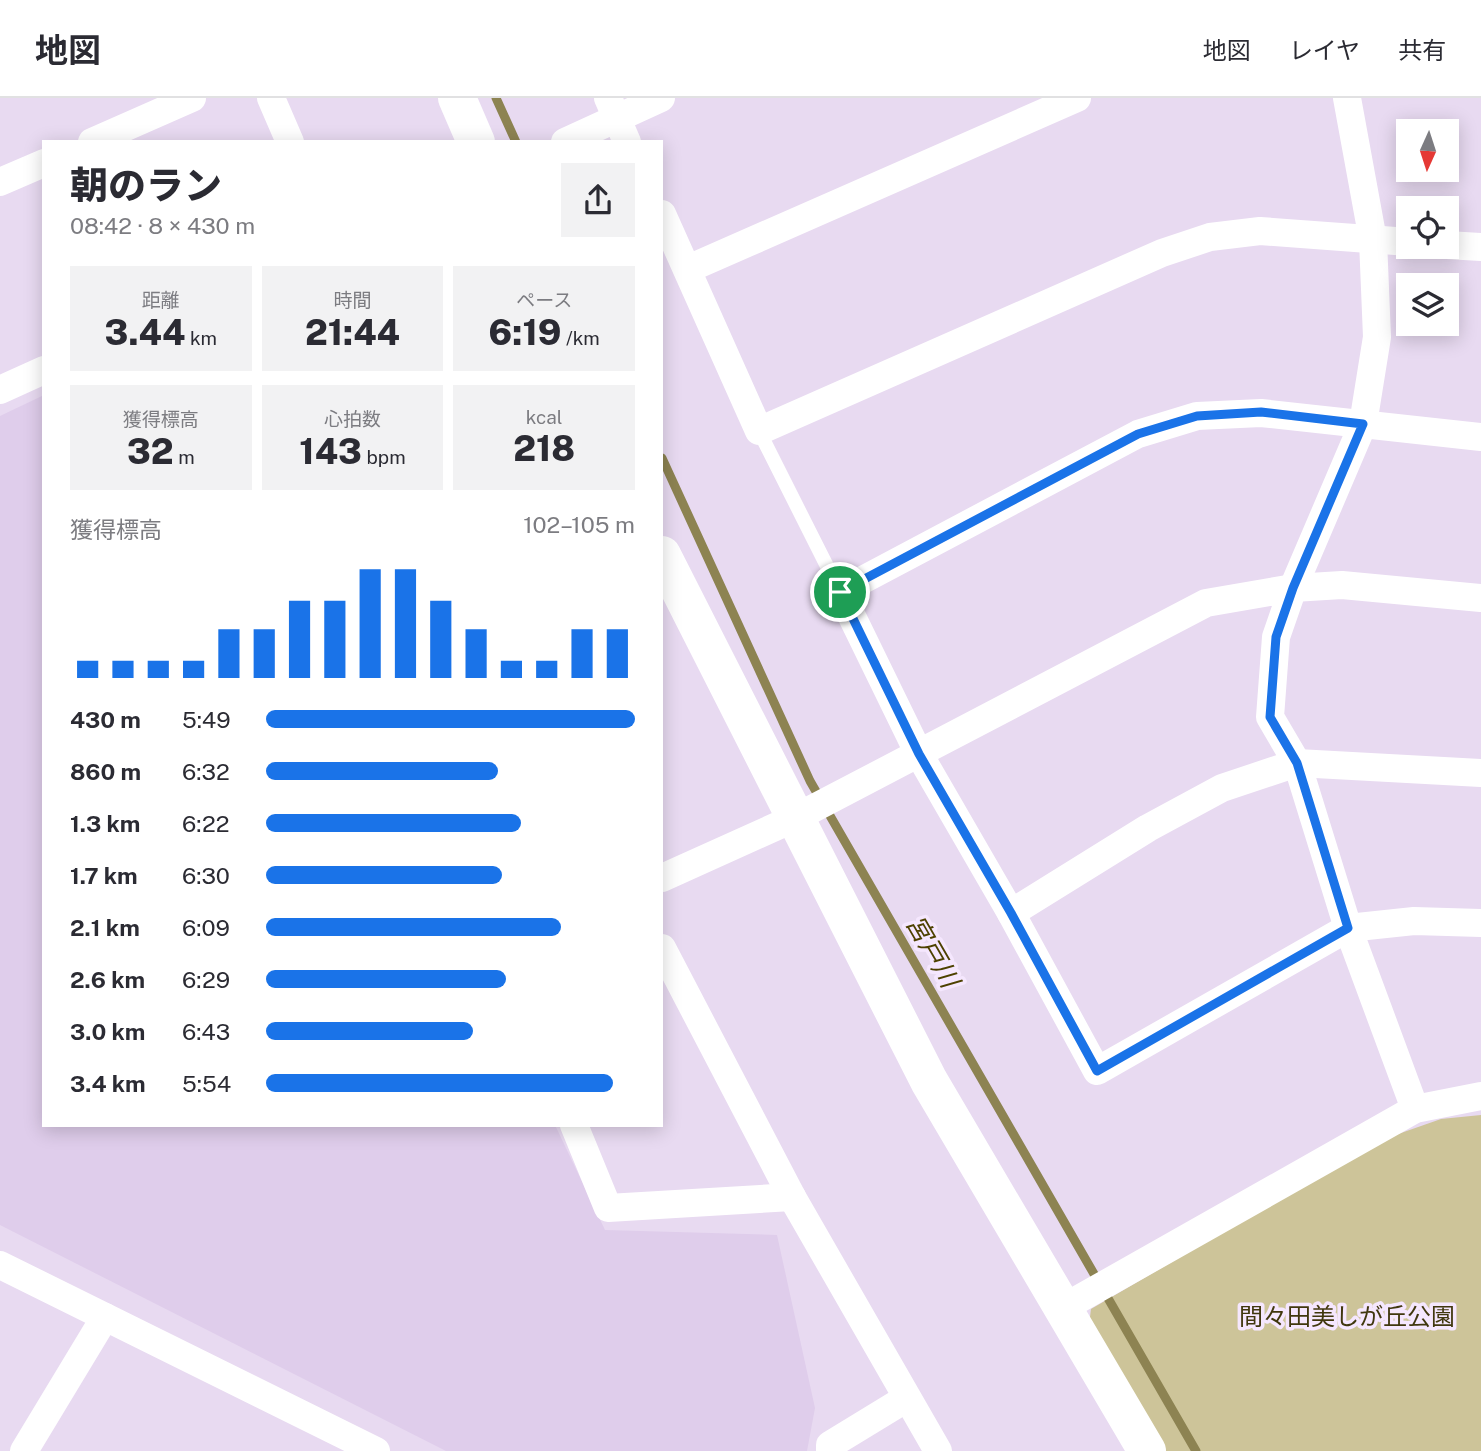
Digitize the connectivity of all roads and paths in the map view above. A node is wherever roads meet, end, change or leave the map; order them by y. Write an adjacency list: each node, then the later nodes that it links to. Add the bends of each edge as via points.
1 (192, 98): 8 (street)
2 (271, 98): 9 (street)
3 (457, 98): 10 (street)
4 (661, 98): 7 (street)
5 (1077, 98): 19 (street)
6 (1347, 98): 15 (street)
7 (617, 119): 11 (street)
8 (97, 140)
9 (289, 140)
10 (476, 140)
11 (570, 140)
12 (42, 164): 13 (street)
13 (0, 182)
14 (663, 216): 19 (street)
15 (1373, 240): 16 (street); 22 (street, via 1377,337); 23 (street, via 1260,231 1210,237 1162,253)
16 (1396, 241)
17 (1459, 246): 18 (street)
18 (1481, 247)
19 (688, 269): 23 (street)
20 (42, 371): 21 (street)
21 (0, 390)
22 (1363, 424): 24 (street); 26 (street); 27 (street, via 1261,412 1197,416 1138,434)
23 (758, 431): 27 (lane)
24 (1481, 438)
25 (663, 557): 32 (street)
26 (1293, 588): 28 (street, via 1342,585); 29 (street, via 1206,603); 30 (street, via 1276,637 1270,717)
27 (840, 592): 29 (street)
28 (1481, 598)
29 (919, 754): 32 (street); 34 (street)
30 (1297, 763): 31 (street); 34 (street, via 1222,788); 36 (street)
31 (1481, 773)
32 (795, 818): 33 (street); 43 (street, via 929,1081)
33 (663, 878)
34 (1011, 913): 36 (street, via 1097,1071)
35 (1481, 923): 36 (street, via 1414,921)
36 (1348, 928): 39 (street)
37 (663, 950): 41 (street)
38 (1481, 1096): 39 (street)
39 (1415, 1108): 43 (street)
40 (575, 1127): 41 (street, via 608,1208)
41 (792, 1197): 45 (street)
42 (0, 1265): 44 (street)
43 (1063, 1308): 50 (street)
44 (105, 1317): 46 (street); 47 (street)
45 (907, 1398): 48 (street, via 830,1445); 49 (street)
46 (24, 1451)
47 (376, 1451)
48 (830, 1451)
49 (938, 1451)
50 (1147, 1451)

